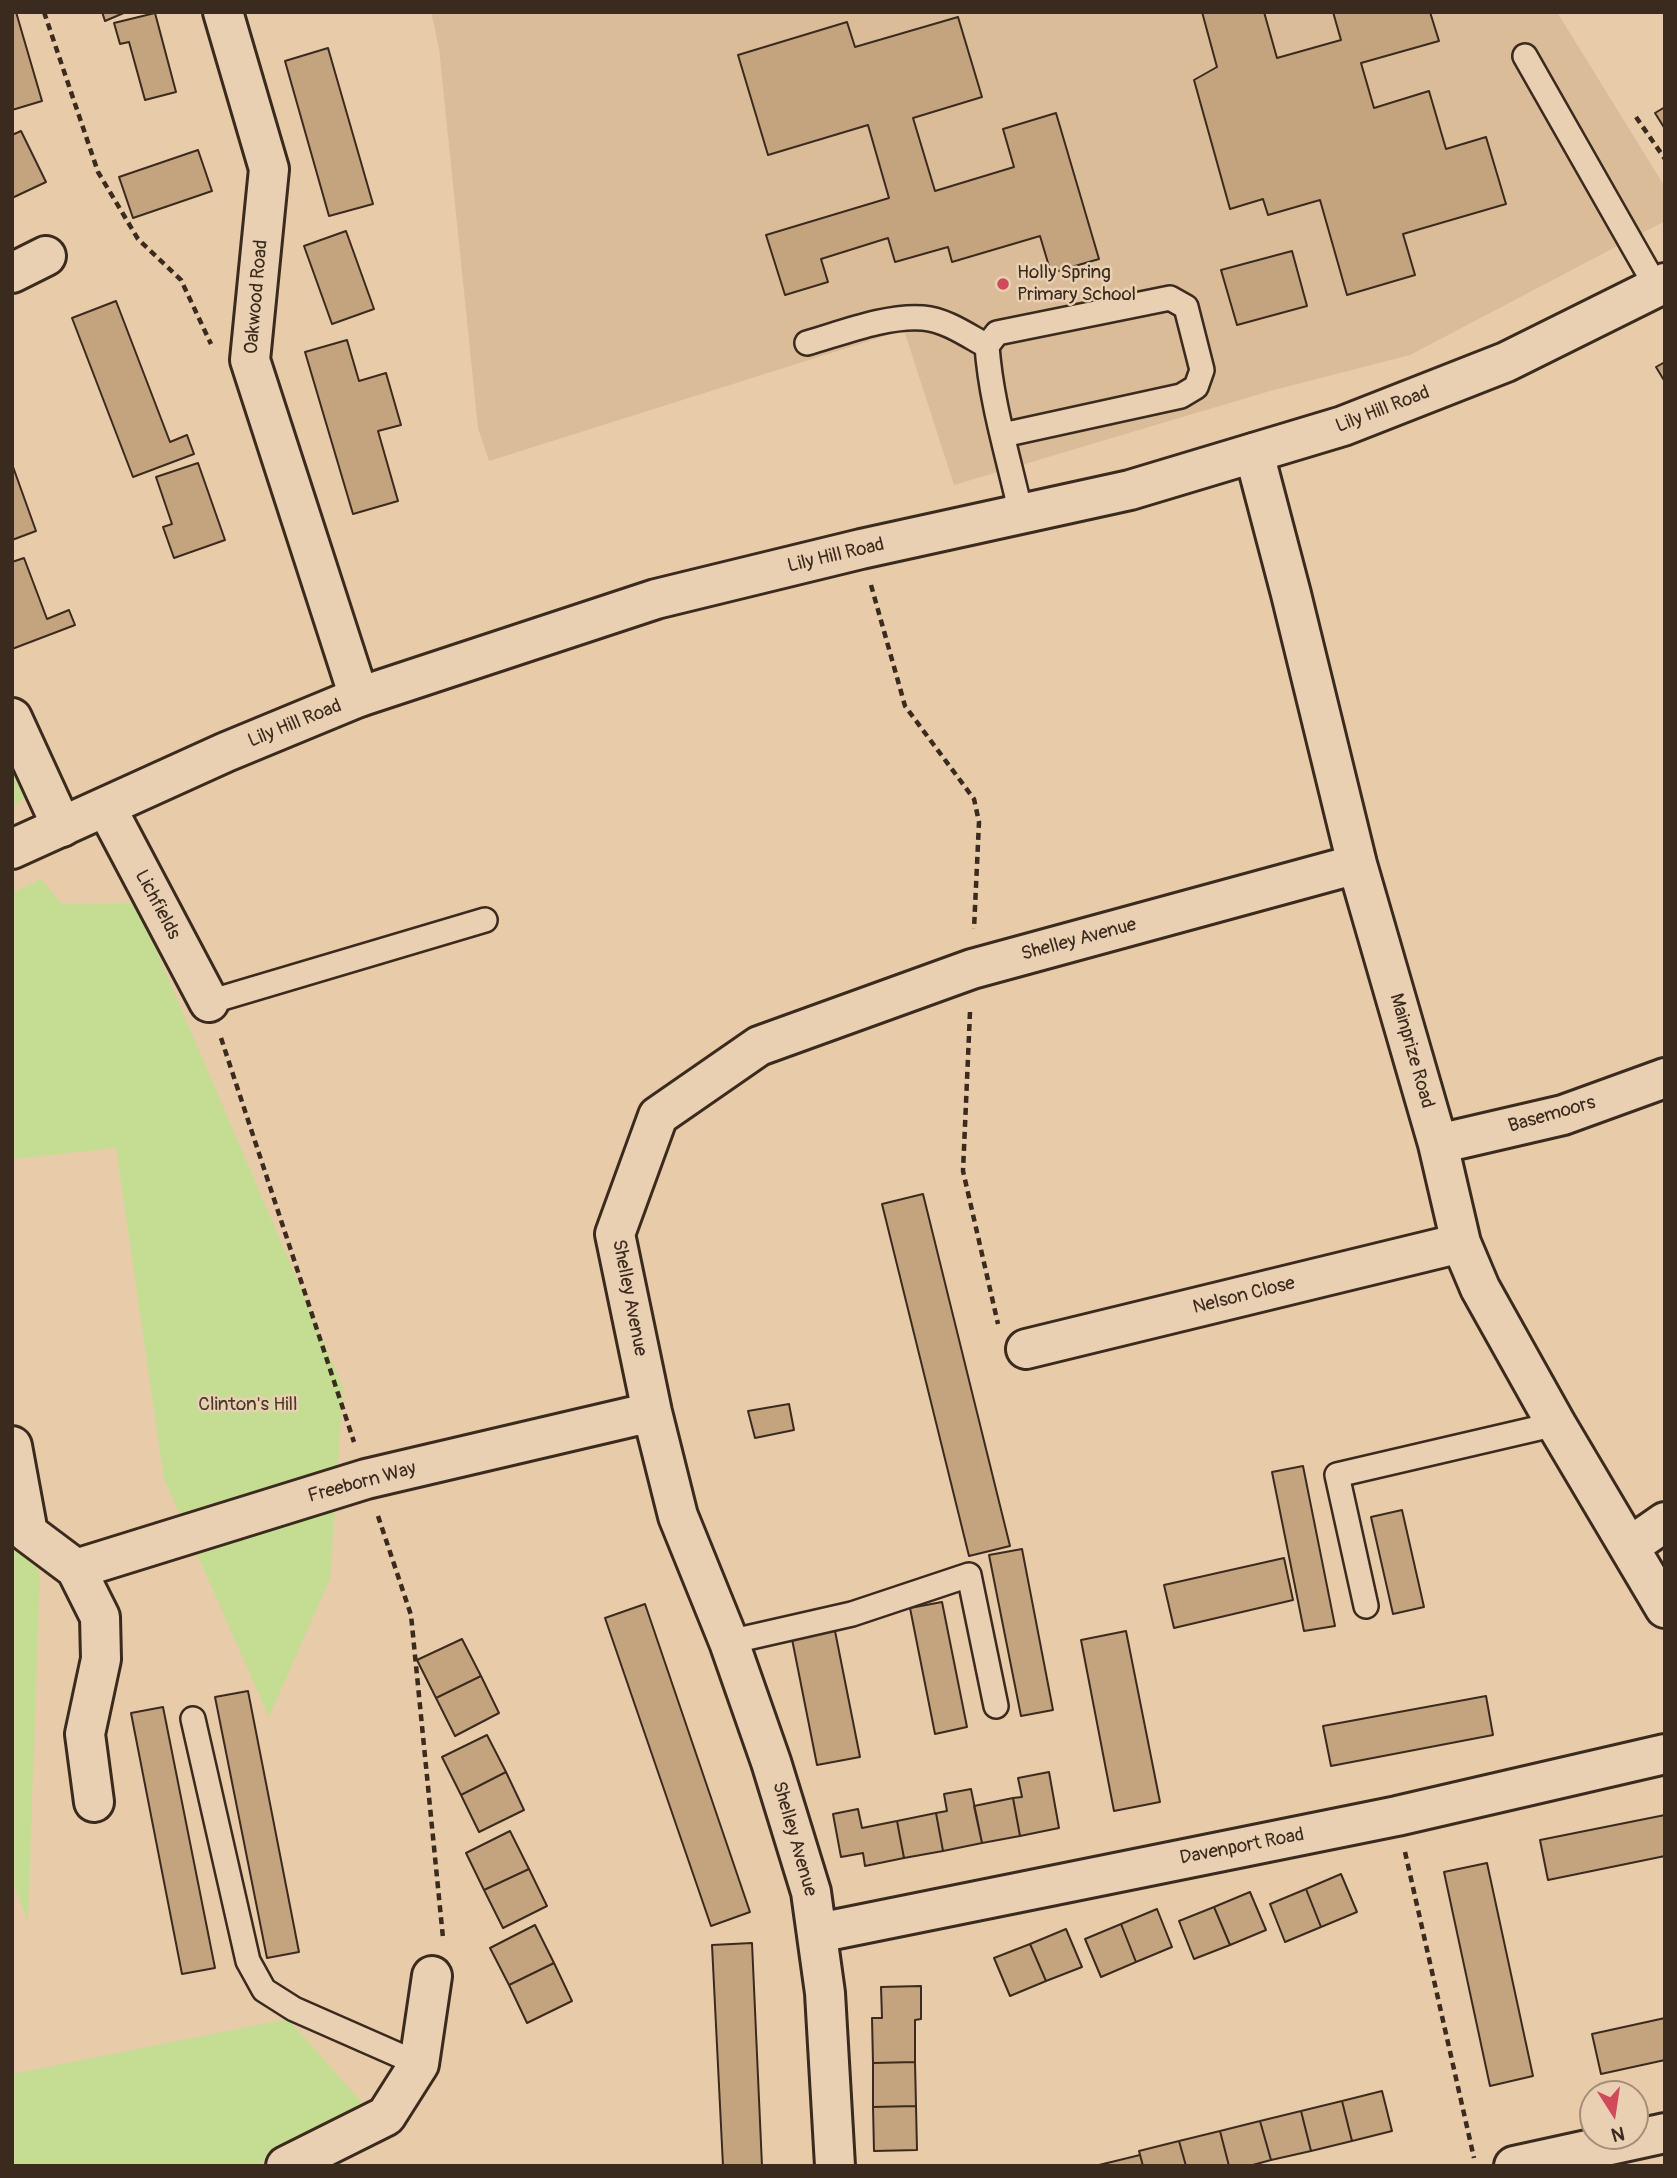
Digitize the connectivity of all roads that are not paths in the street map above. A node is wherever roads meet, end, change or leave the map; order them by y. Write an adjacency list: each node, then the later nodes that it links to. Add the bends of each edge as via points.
1 (223, 12): 11 (street, Oakwood Road, via 269,169 250,360)
2 (1525, 56): 5 (lane)
3 (47, 256): 4 (street)
4 (12, 273)
5 (1661, 286): 9 (street, Lily Hill Road, via 1506,362 1343,426)
6 (807, 343): 7 (lane, via 898,318 925,318 956,328)
7 (987, 346): 8 (lane); 8 (lane, via 997,333 1170,298 1186,307 1202,370 1196,387 1181,396)
8 (1003, 435): 10 (lane)
9 (1254, 453): 10 (street, Lily Hill Road, via 1130,490); 16 (street, Mainprize Road)
10 (1021, 514): 11 (street, Lily Hill Road, via 656,599)
11 (359, 697): 13 (street, Lily Hill Road)
12 (12, 718): 14 (street)
13 (106, 807): 14 (street, Lily Hill Road); 18 (street, Lichfields)
14 (62, 827): 15 (street, Lily Hill Road)
15 (12, 849)
16 (1357, 864): 20 (street, Mainprize Road); 23 (street, Shelley Avenue, via 972,969 759,1046 658,1116 615,1234)
17 (485, 920): 18 (lane)
18 (209, 1002)
19 (1665, 1078): 20 (street, Basemoors, via 1563,1115)
20 (1438, 1144): 21 (street, Mainprize Road)
21 (1461, 1243): 22 (street, Nelson Close); 24 (street, Mainprize Road, via 1480,1288)
22 (1026, 1349)
23 (652, 1412): 28 (street, Freeborn Way, via 366,1479); 31 (street, Shelley Avenue, via 678,1516)
24 (1556, 1424): 27 (street, Mainprize Road); 29 (lane, via 1337,1475)
25 (12, 1446): 28 (street, via 28,1533)
26 (1665, 1522): 27 (street)
27 (1629, 1547): 30 (street, Mainprize Road)
28 (76, 1569): 35 (street, via 100,1617 101,1659 85,1734)
29 (1366, 1606)
30 (1665, 1608)
31 (729, 1642): 32 (lane, via 852,1614 969,1575); 36 (street, Shelley Avenue, via 811,1892)
32 (996, 1706)
33 (193, 1719): 38 (lane, via 248,1961 264,1990 294,2009)
34 (1665, 1754): 36 (street, Davenport Road, via 1397,1816)
35 (94, 1802)
36 (818, 1933): 41 (street, Shelley Avenue)
37 (432, 1976): 38 (street)
38 (419, 2064): 40 (street, via 386,2116)
39 (1665, 2133): 42 (street)
40 (286, 2166)
41 (835, 2166)
42 (1514, 2166)

